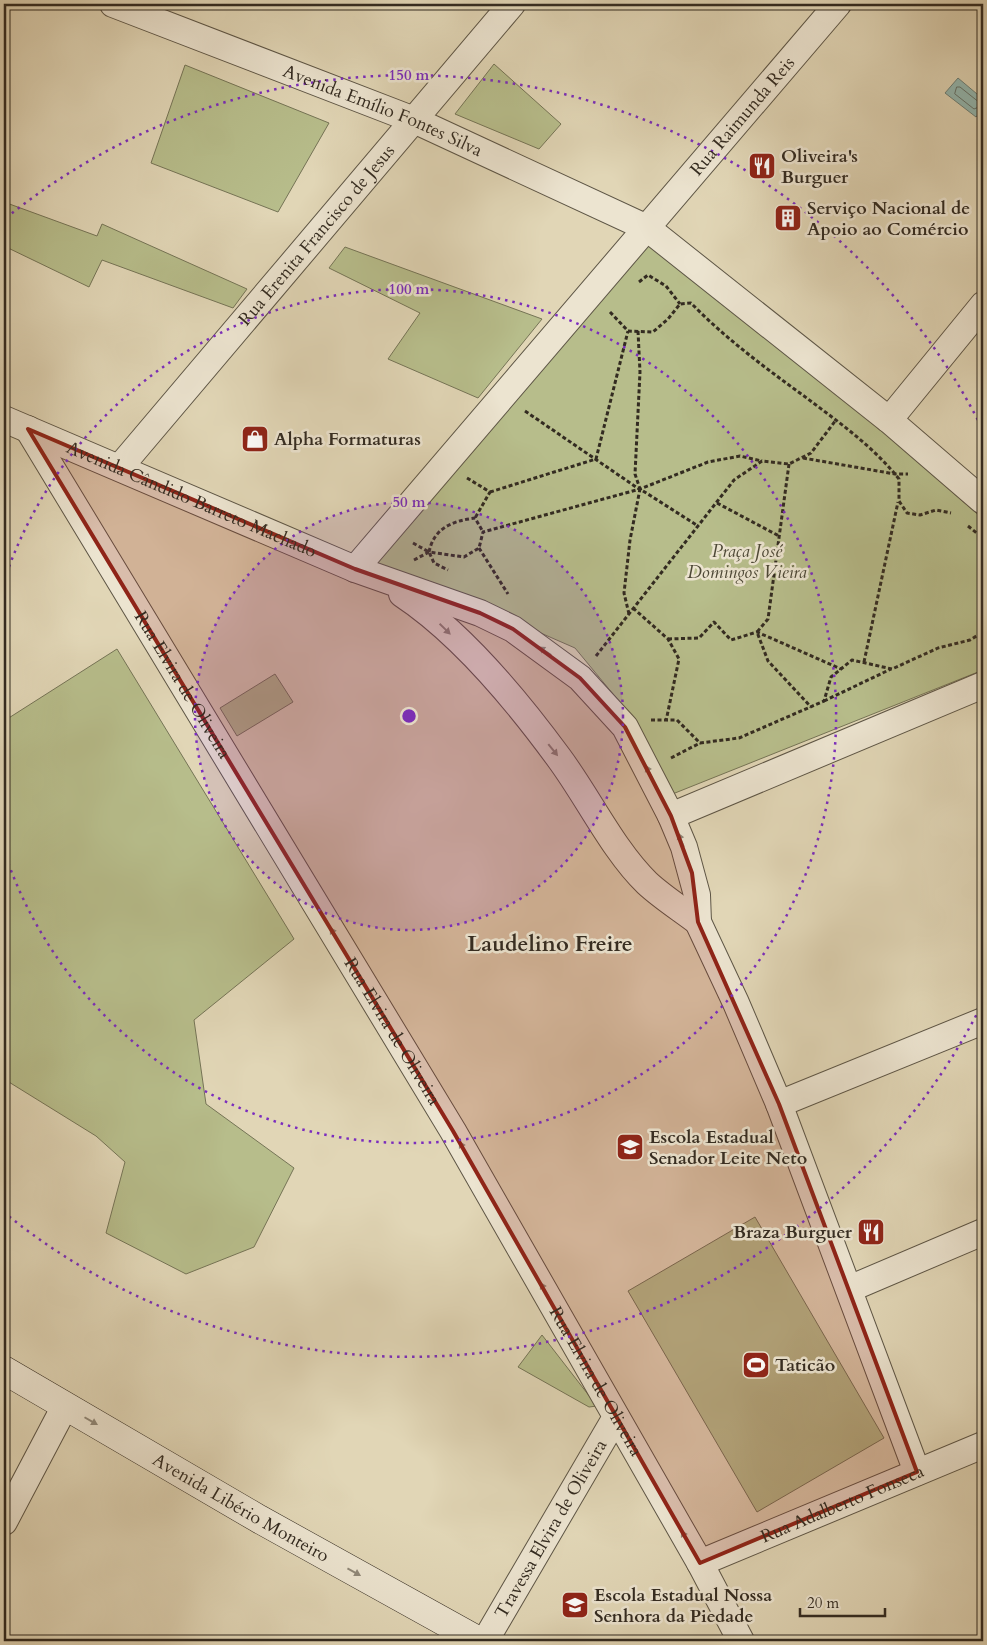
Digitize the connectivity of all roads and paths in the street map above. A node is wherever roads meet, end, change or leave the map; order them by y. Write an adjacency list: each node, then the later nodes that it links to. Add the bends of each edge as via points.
1 (113, 4): 4 (street, Avenida Emílio Fontes Silva)
2 (512, 4): 4 (street, Rua Erenita Francisco de Jesus)
3 (838, 4): 5 (street, Rua Raimunda Reis)
4 (414, 120): 5 (street, Avenida Emílio Fontes Silva); 21 (street, Rua Erenita Francisco de Jesus)
5 (647, 228): 15 (street); 42 (street)
6 (634, 286): 7 (path, via 648,275 666,286)
7 (680, 304): 11 (path, via 653,332); 14 (path, via 691,303 715,327)
8 (983, 305): 15 (street)
9 (604, 318): 10 (path, via 609,312)
10 (628, 330): 11 (path); 18 (path)
11 (638, 331): 25 (path, via 640,372 635,474)
12 (530, 402): 18 (path, via 523,410)
13 (4, 419): 16 (street, Avenida Cândido Barreto Machado)
14 (836, 420): 17 (path, via 811,453); 23 (path)
15 (889, 420): 28 (street)
16 (28, 429): 21 (street, Avenida Cândido Barreto Machado); 70 (street, Rua Elvira de Oliveira, one-way to 16, via 453,1131)
17 (802, 458): 20 (path); 23 (path)
18 (596, 459): 25 (path); 26 (path)
19 (762, 461): 20 (path); 25 (path, via 740,456 708,462); 29 (path, via 734,480)
20 (789, 464): 38 (path)
21 (120, 468): 42 (street, Avenida Cândido Barreto Machado)
22 (472, 470): 26 (path, via 465,477)
23 (895, 474): 24 (path, via 909,474); 27 (path, via 899,479)
24 (915, 478)
25 (640, 489): 35 (path); 36 (path); 47 (path, via 624,593)
26 (490, 492): 33 (path)
27 (898, 501): 31 (path, via 907,513 920,515); 52 (path)
28 (983, 501)
29 (717, 503): 35 (path); 38 (path)
30 (943, 505): 31 (path)
31 (948, 510): 32 (path)
32 (955, 516)
33 (475, 518): 36 (path); 41 (path, via 459,520 441,529 431,541)
34 (962, 521): 39 (path)
35 (698, 526): 46 (path)
36 (483, 532): 40 (path)
37 (415, 536): 41 (path, via 412,542)
38 (779, 536): 48 (path, via 768,619)
39 (983, 538)
40 (479, 548): 41 (path, via 464,556); 45 (path, via 510,598)
41 (428, 552): 43 (path, via 434,563)
42 (355, 569): 44 (street, Avenida Cândido Barreto Machado)
43 (450, 571)
44 (379, 578): 60 (street, one-way to 44, via 625,727 580,678 512,629 480,613); 62 (street, one-way to 62, via 434,619 478,661 559,758 629,862)
45 (502, 594)
46 (633, 608): 47 (path); 50 (path)
47 (629, 614): 51 (path)
48 (757, 632): 50 (path, via 731,640 714,622 699,638); 53 (path); 57 (path, via 768,661)
49 (983, 632): 54 (path, via 970,640 938,648)
50 (668, 639): 59 (path, via 679,659)
51 (594, 658)
52 (864, 662): 53 (path, via 852,660); 54 (path)
53 (841, 669): 56 (path, via 831,677)
54 (892, 669): 56 (path)
55 (983, 685): 60 (street)
56 (824, 701): 57 (path)
57 (810, 707): 59 (path, via 739,738 700,743 677,720)
58 (645, 714): 59 (path, via 650,720)
59 (666, 721)
60 (671, 816): 61 (street, one-way to 60)
61 (692, 873): 62 (street); 63 (street)
62 (657, 891): 63 (street)
63 (698, 922): 65 (street)
64 (983, 1021): 65 (street)
65 (779, 1104): 67 (street)
66 (983, 1232): 67 (street)
67 (849, 1289): 72 (street)
68 (4, 1370): 69 (main road, Avenida Libério Monteiro)
69 (65, 1406): 73 (street); 75 (main road, Avenida Libério Monteiro, one-way to 75)
70 (616, 1417): 74 (street, Rua Elvira de Oliveira, one-way to 70); 76 (street, Travessa Elvira de Oliveira)
71 (983, 1445): 72 (street, Rua Adalberto Fonseca)
72 (917, 1472): 74 (street, Rua Adalberto Fonseca)
73 (4, 1522)
74 (700, 1563): 77 (street, Rua Elvira de Oliveira)
75 (478, 1641)
76 (486, 1641)
77 (742, 1641)

